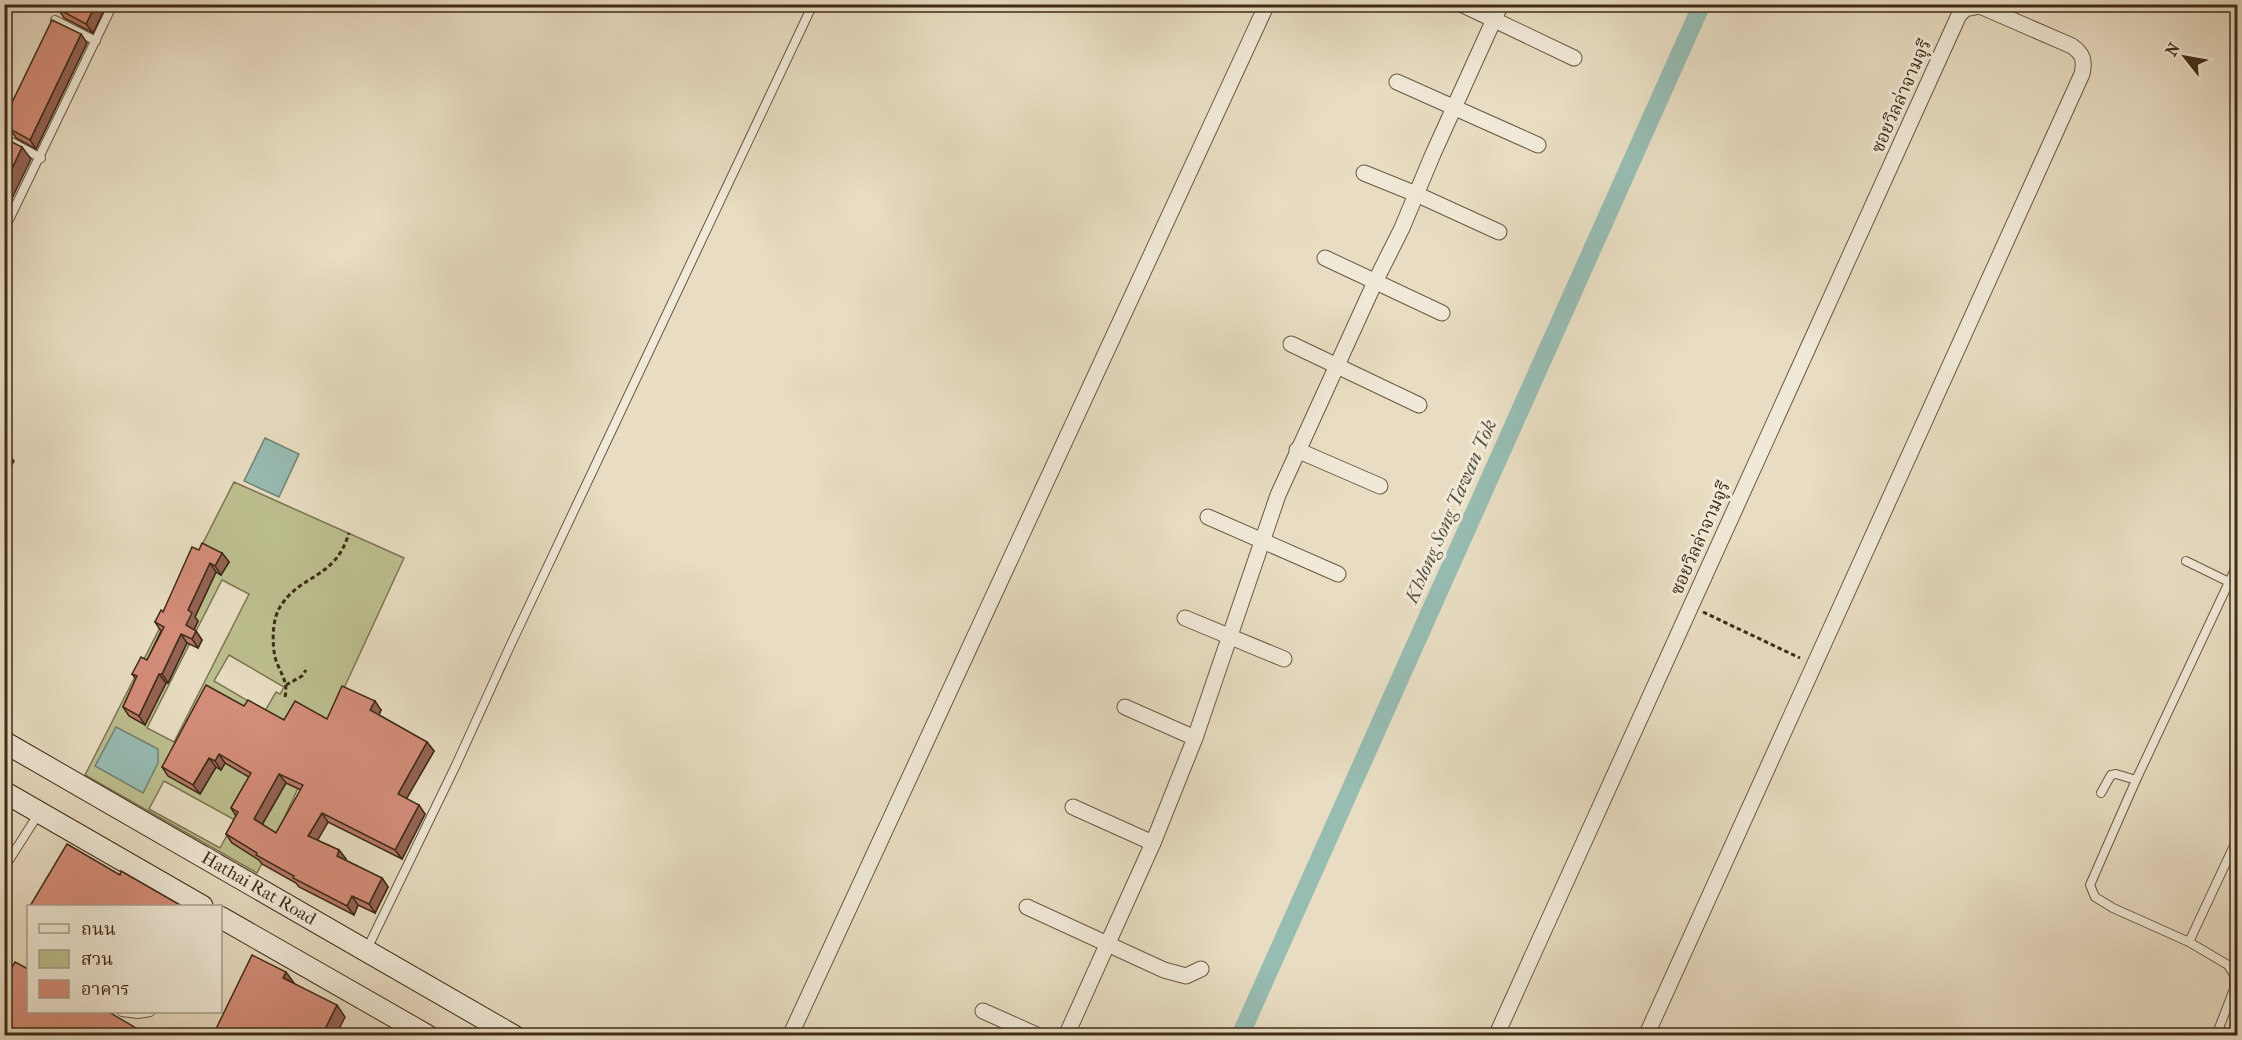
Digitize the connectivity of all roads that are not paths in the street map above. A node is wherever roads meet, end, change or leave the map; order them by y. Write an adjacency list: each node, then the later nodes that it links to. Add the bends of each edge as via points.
1 (113, 4): 8 (lane)
2 (813, 4): 52 (lane)
3 (1267, 4): 57 (street)
4 (1461, 4): 7 (street)
5 (1501, 4): 7 (street)
6 (55, 20): 8 (lane)
7 (1494, 21): 9 (street); 11 (street)
8 (96, 41): 14 (lane)
9 (1574, 58)
10 (1397, 82): 11 (street)
11 (1455, 109): 13 (street); 16 (street)
12 (4, 138): 14 (lane)
13 (1538, 145)
14 (41, 158): 17 (lane)
15 (1364, 173): 16 (street)
16 (1416, 194): 18 (street); 20 (street)
17 (4, 230)
18 (1499, 232)
19 (1325, 258): 20 (street)
20 (1375, 282): 21 (street); 23 (street)
21 (1442, 313)
22 (1291, 344): 23 (street)
23 (1336, 365): 24 (street); 25 (street)
24 (1419, 405)
25 (1297, 450): 26 (street); 28 (street)
26 (1380, 486)
27 (1208, 516): 28 (street)
28 (1262, 540): 31 (street); 34 (street)
29 (2186, 561): 32 (lane)
30 (2238, 563): 32 (lane)
31 (1338, 574)
32 (2229, 582): 39 (lane)
33 (1185, 618): 34 (street)
34 (1230, 636): 35 (street); 37 (street)
35 (1284, 659)
36 (1125, 707): 37 (street)
37 (1195, 738): 45 (street)
38 (4, 742): 52 (main road, Hathai Rat Road)
39 (2136, 780): 41 (lane, via 2116,774); 50 (lane, via 2090,885 2095,897 2113,908)
40 (4, 792): 43 (main road)
41 (2101, 793)
42 (1073, 807): 45 (street)
43 (39, 813): 46 (lane); 47 (main road)
44 (2238, 837): 50 (lane)
45 (1153, 843): 51 (street)
46 (4, 868)
47 (200, 905)
48 (1027, 907): 51 (street)
49 (222, 918): 55 (main road)
50 (2189, 942): 62 (lane, via 2228,965 2234,975 2234,989)
51 (1108, 943): 53 (street, via 1164,970 1186,975); 59 (street)
52 (366, 950): 56 (main road, Hathai Rat Road)
53 (1201, 969)
54 (984, 1011): 58 (street)
55 (428, 1035)
56 (514, 1035)
57 (790, 1035)
58 (1039, 1035)
59 (1066, 1035)
60 (1496, 1035): 61 (street, ซอยวิลล่าจามจุรี, via 1959,15 1965,9 1980,6 2072,46 2081,52 2082,74)
61 (1646, 1035)
62 (2216, 1035)

